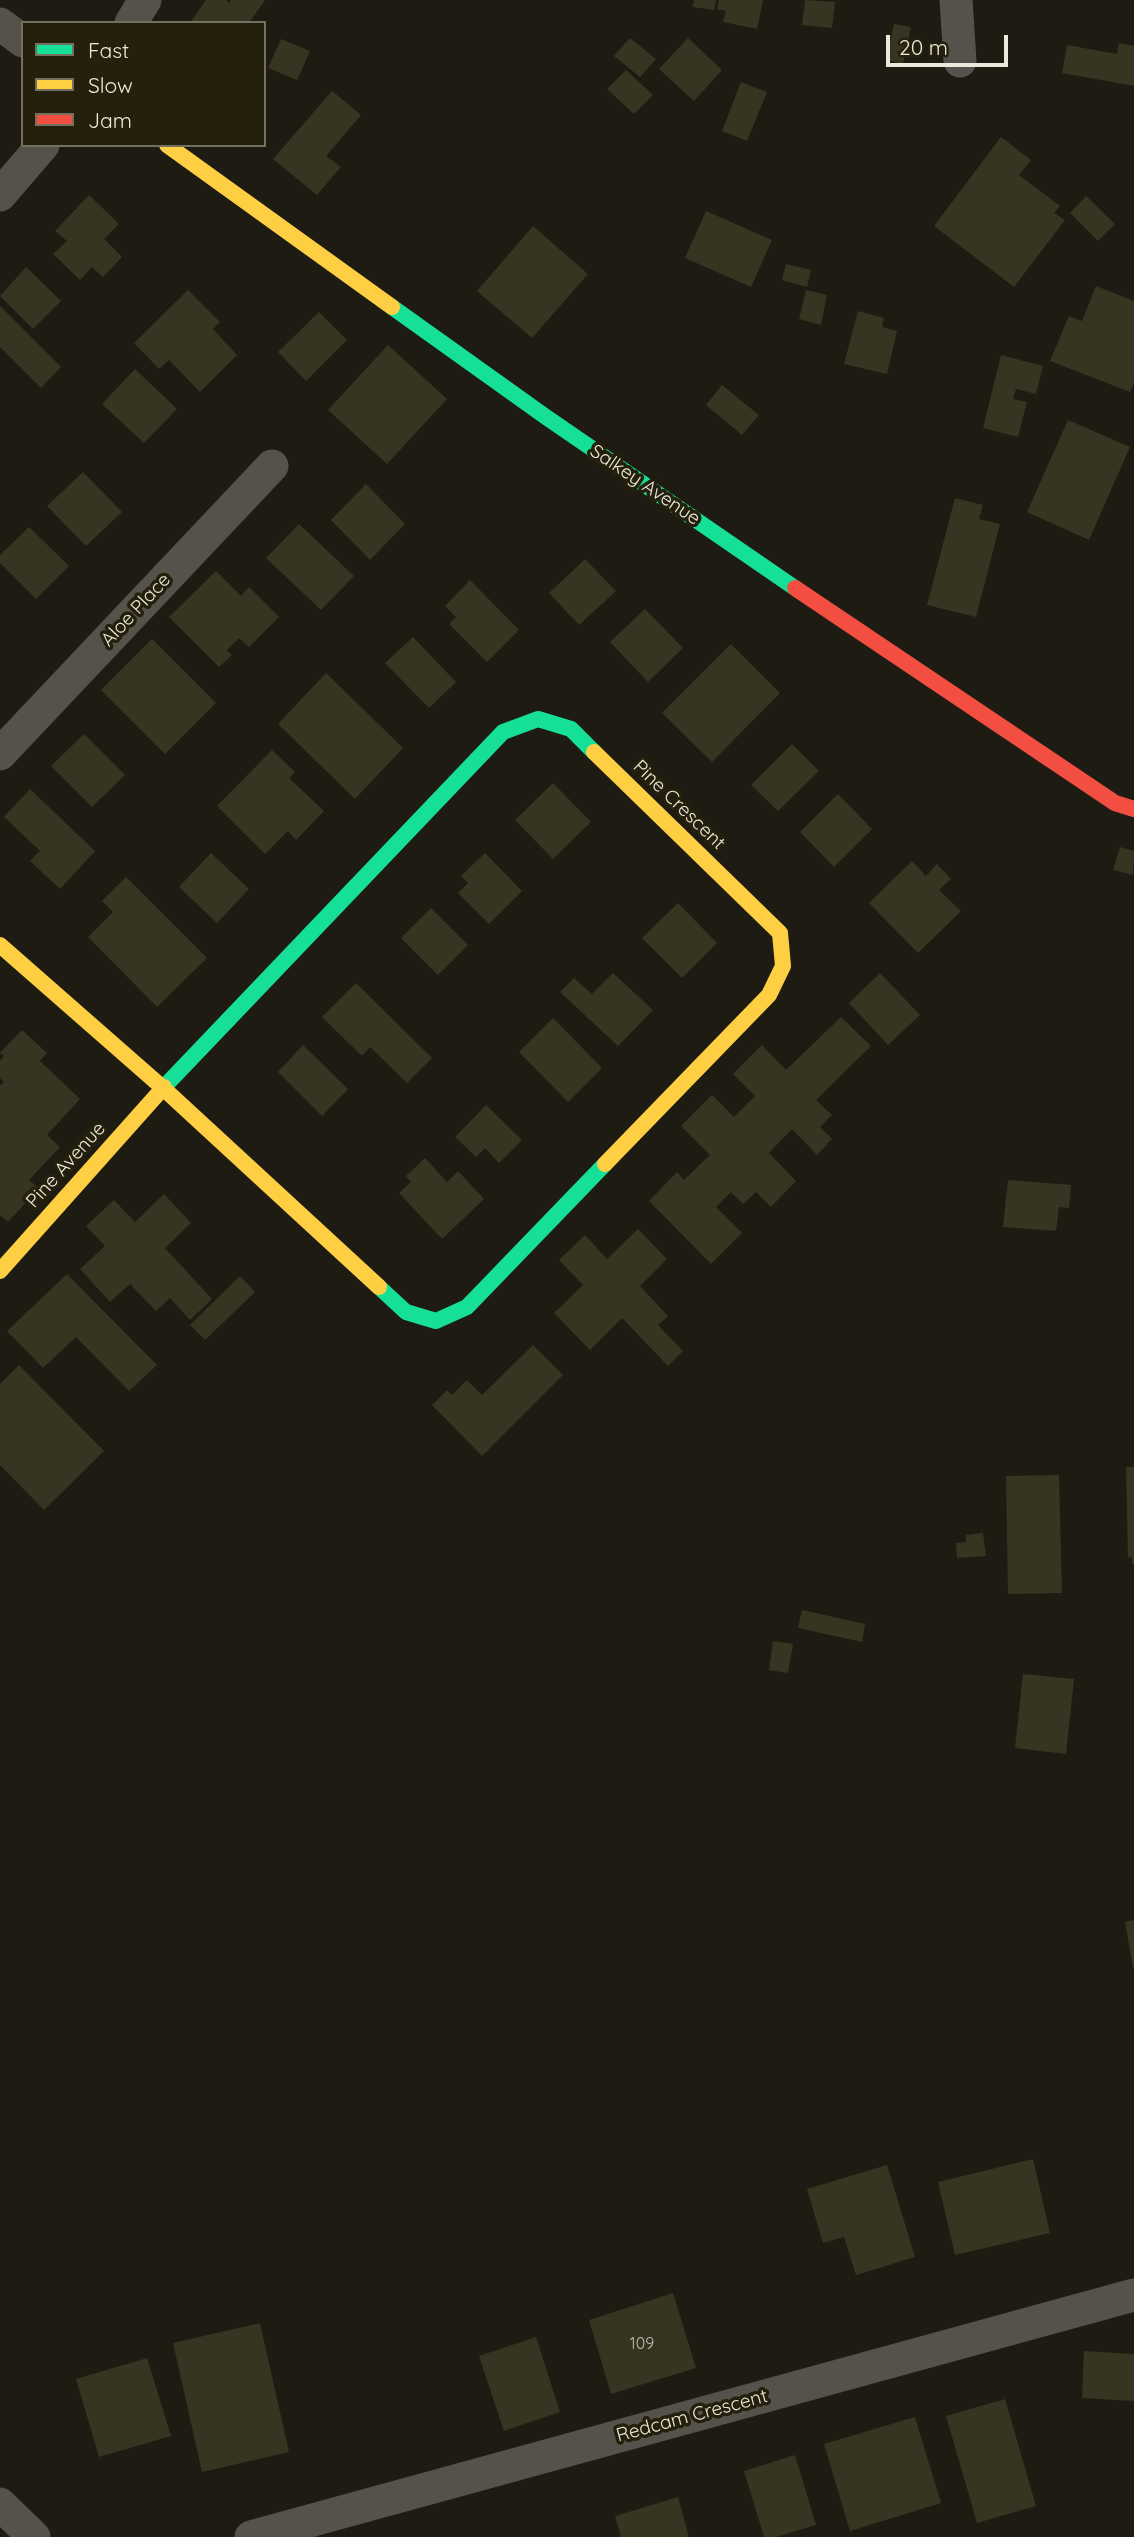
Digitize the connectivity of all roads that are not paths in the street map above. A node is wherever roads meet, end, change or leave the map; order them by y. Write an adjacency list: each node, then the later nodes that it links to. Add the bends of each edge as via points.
1 (145, 0): 3 (street)
2 (957, 0): 6 (street)
3 (132, 21)
4 (0, 24): 5 (street)
5 (21, 40)
6 (960, 61)
7 (41, 147): 9 (street)
8 (170, 147): 12 (street, Salkey Avenue, via 740,551 1115,803)
9 (0, 195)
10 (272, 466): 11 (street, Aloe Place)
11 (0, 754)
12 (1134, 809)
13 (0, 945): 14 (street)
14 (163, 1088): 14 (street, Pine Crescent, via 503,732 538,719 571,729 780,933 783,966 769,995 467,1307 436,1321 406,1312); 15 (street, Pine Avenue)
15 (0, 1271)
16 (1134, 2295): 19 (street, Redcam Crescent)
17 (0, 2504): 18 (street)
18 (34, 2537)
19 (251, 2537)

